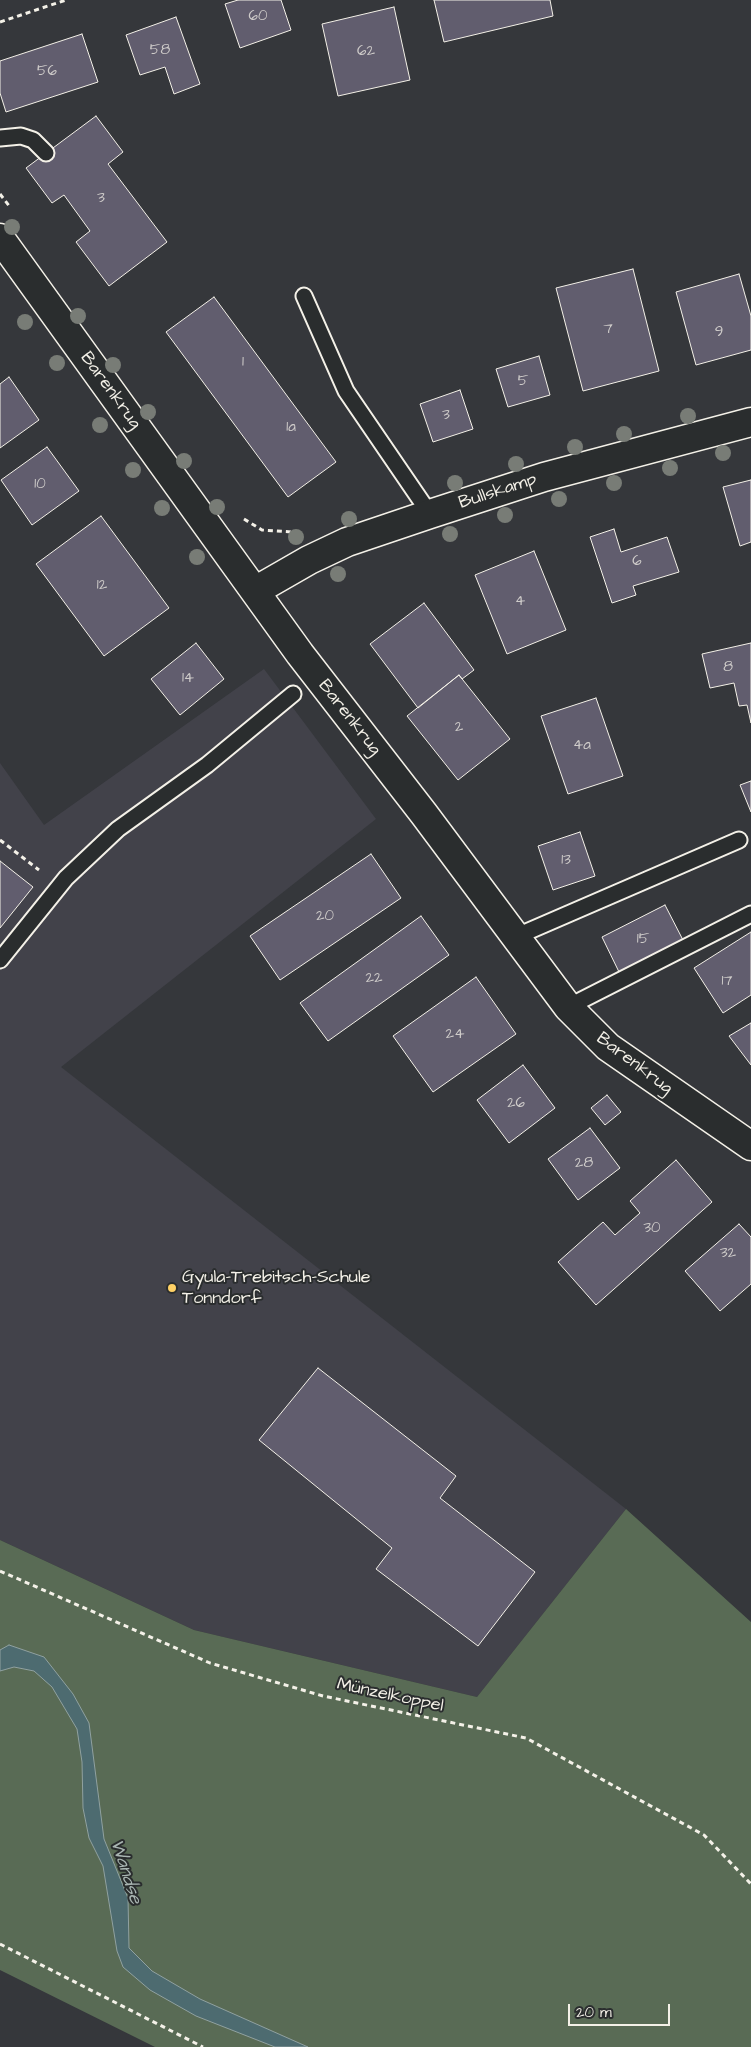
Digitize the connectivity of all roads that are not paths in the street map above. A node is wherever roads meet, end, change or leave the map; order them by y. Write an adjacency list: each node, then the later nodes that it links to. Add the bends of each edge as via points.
1 (0, 138): 2 (lane, via 21,136 33,140)
2 (46, 153)
3 (0, 238): 7 (street, Barenkrug)
4 (304, 296): 6 (lane, via 346,391)
5 (751, 422): 6 (street, Bullskamp, via 544,477)
6 (430, 514): 7 (street, Bullskamp, via 347,542)
7 (255, 591): 11 (street, Barenkrug)
8 (293, 694): 12 (lane, via 207,765 118,829 60,886)
9 (739, 840): 11 (lane)
10 (751, 914): 13 (lane)
11 (515, 937): 13 (street, Barenkrug)
12 (0, 960)
13 (568, 1006): 14 (street, Barenkrug, via 608,1047)
14 (751, 1146)

